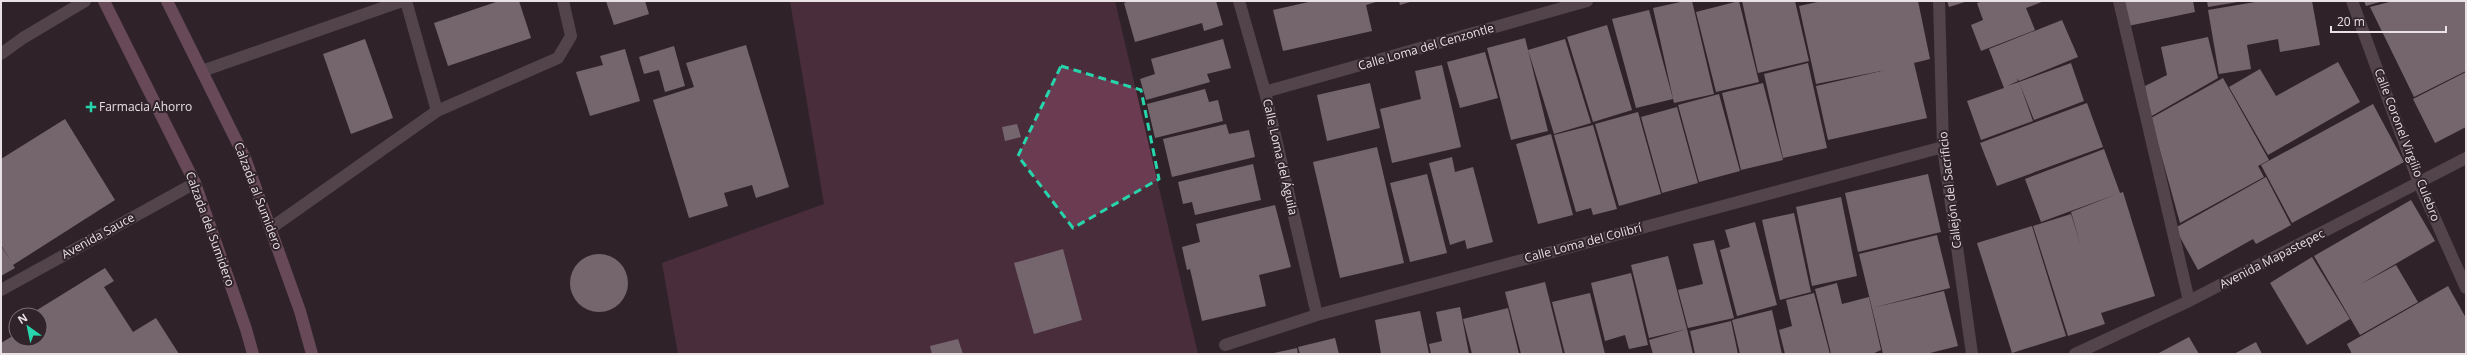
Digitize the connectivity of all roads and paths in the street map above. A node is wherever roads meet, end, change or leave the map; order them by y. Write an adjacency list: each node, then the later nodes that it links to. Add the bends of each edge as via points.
1 (85, 1): 12 (street)
2 (104, 1): 18 (main road, Calzada del Sumidero)
3 (167, 1): 13 (main road, Calzada al Sumidero)
4 (402, 1): 13 (street)
5 (406, 1): 15 (street)
6 (563, 1): 15 (street, via 571,36 558,58)
7 (1240, 1): 14 (street, Calle Loma del Águila)
8 (1587, 1): 14 (street, Calle Loma del Cenzontle)
9 (1939, 1): 16 (street, Callejón del Sacrificio)
10 (2119, 1): 23 (street)
11 (2352, 1): 19 (street, Calle Coronel Virgilio Culebro)
12 (1, 54)
13 (202, 71): 20 (main road, Calzada al Sumidero, via 245,158)
14 (1265, 92): 24 (street, Calle Loma del Águila)
15 (437, 111): 20 (street)
16 (1943, 147): 24 (street, Calle Loma del Colibrí); 28 (street, Callejón del Sacrificio)
17 (2466, 158): 19 (street, Avenida Mapastepec)
18 (195, 183): 22 (street, Avenida Sauce); 26 (main road, Calzada del Sumidero)
19 (2419, 183): 21 (street, Calle Coronel Virgilio Culebro); 23 (street, Avenida Mapastepec)
20 (271, 228): 27 (main road, Calzada al Sumidero)
21 (2466, 288)
22 (1, 290)
23 (2189, 301): 29 (street, Avenida Mapastepec)
24 (1317, 315): 25 (street, Calle Loma del Colibrí)
25 (1225, 345)
26 (253, 354)
27 (312, 354)
28 (1972, 354)
29 (2075, 354)

